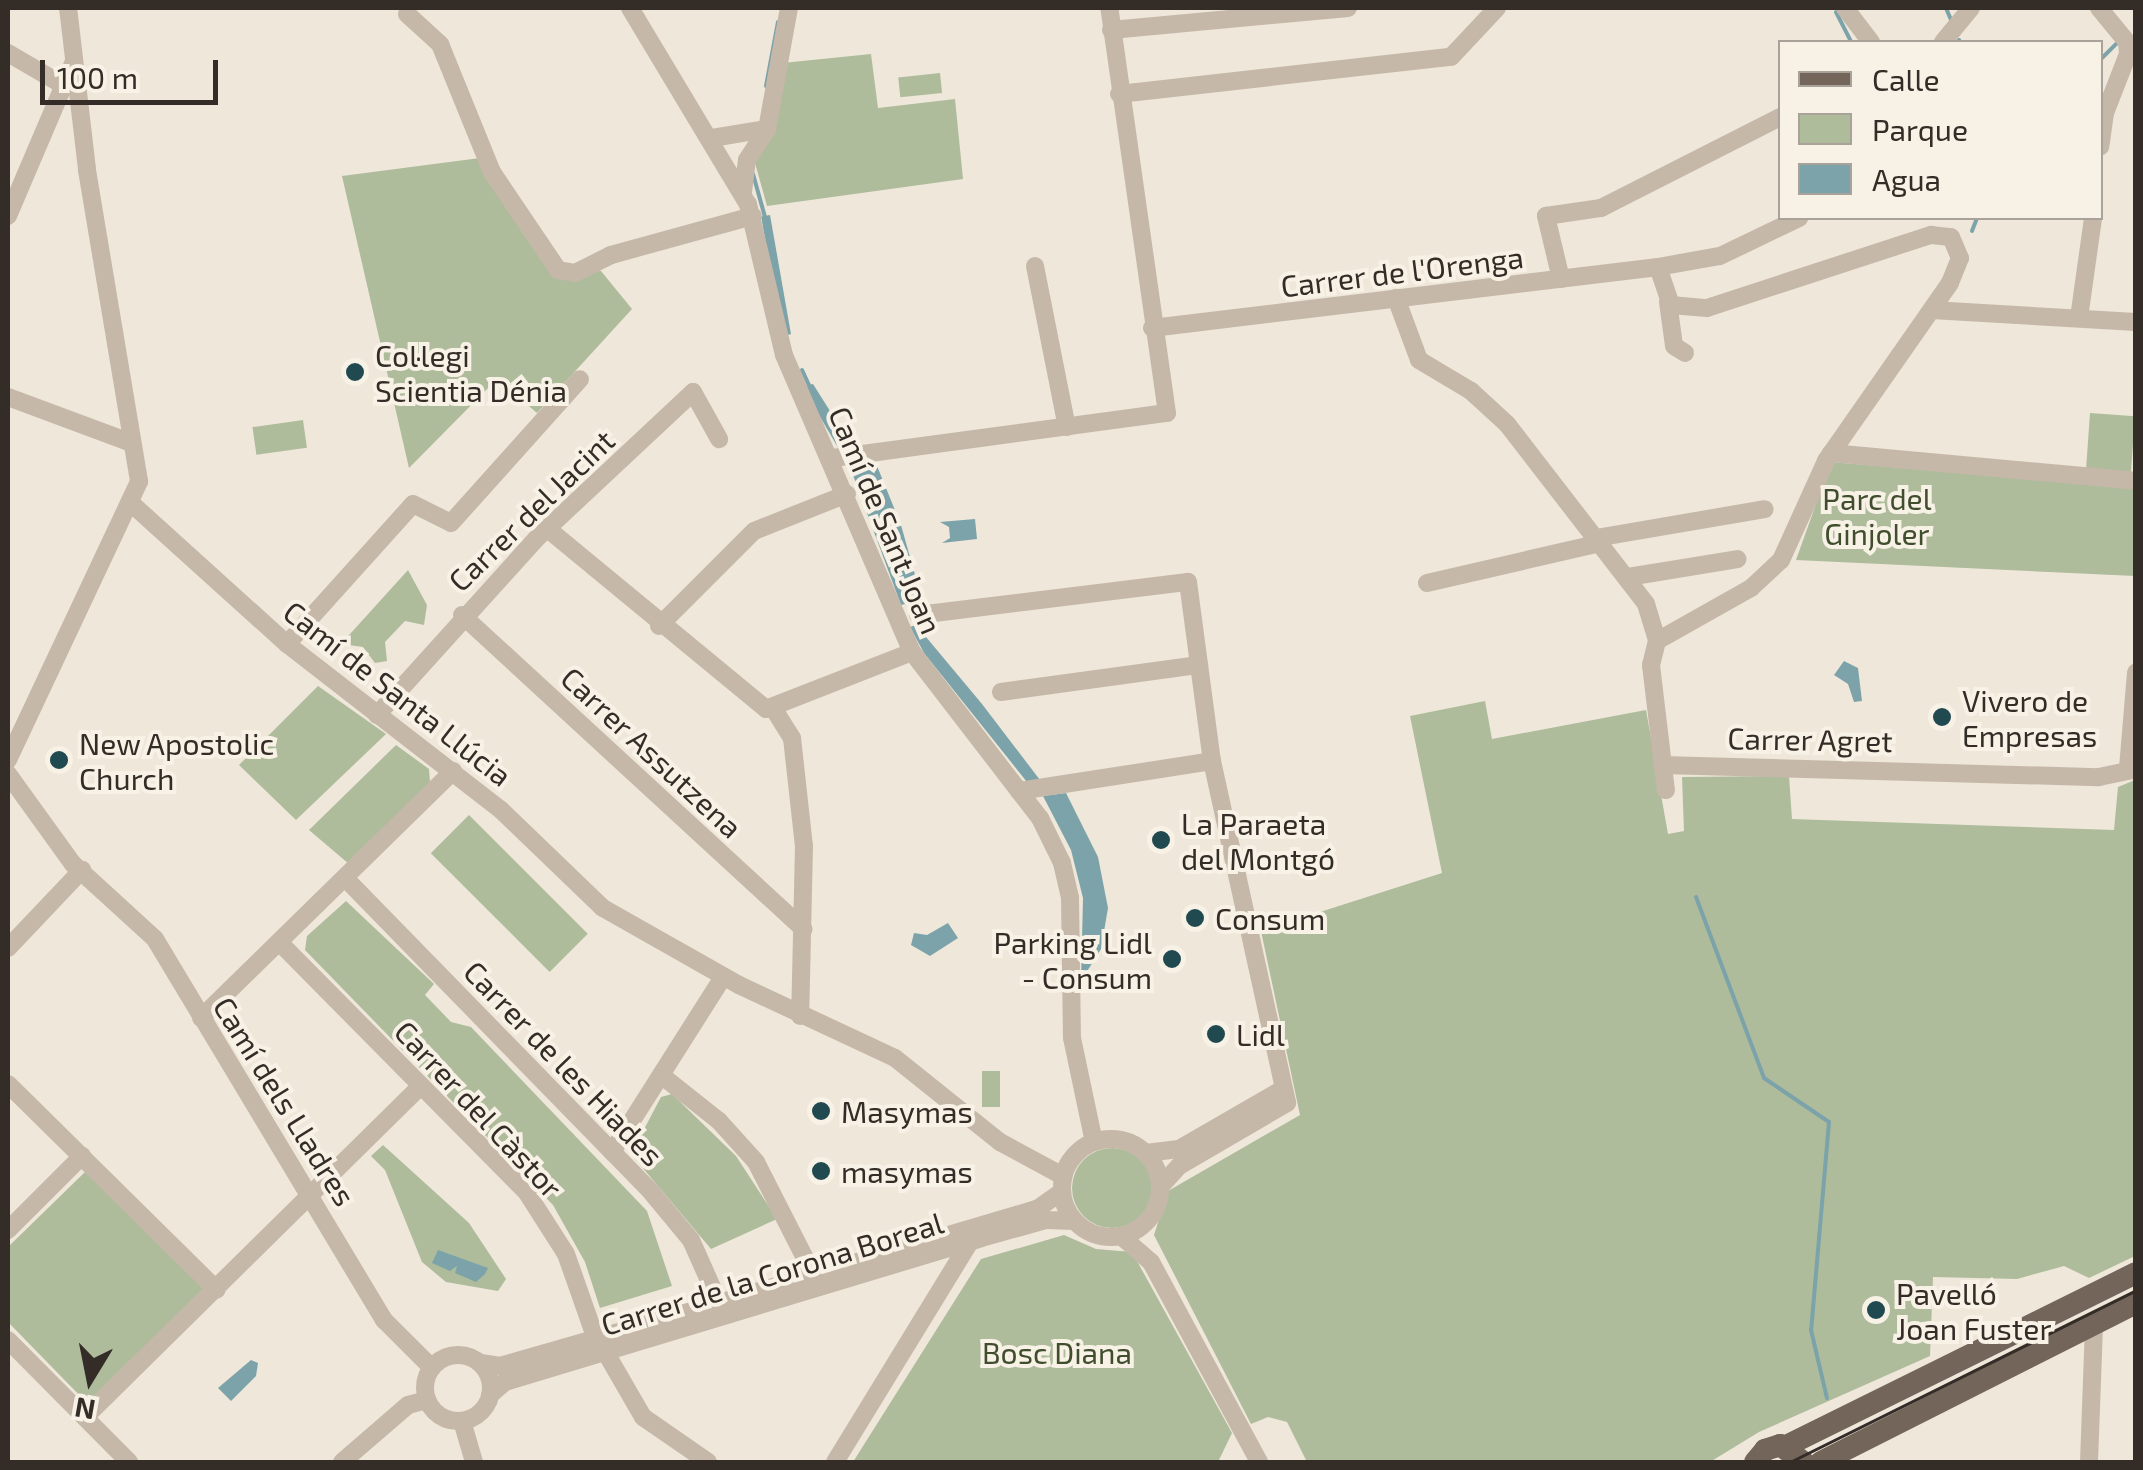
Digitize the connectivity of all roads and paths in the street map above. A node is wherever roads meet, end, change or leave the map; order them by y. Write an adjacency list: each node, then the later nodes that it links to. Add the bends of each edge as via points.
1 (68, 8): 17 (street)
2 (630, 8): 23 (street, Camí de Sant Joan)
3 (789, 8): 21 (street)
4 (1108, 8): 12 (street)
5 (1348, 8): 12 (street)
6 (1497, 8): 19 (street, via 1451,57)
7 (1845, 8): 13 (street)
8 (1971, 8): 14 (street)
9 (2099, 8): 15 (street)
10 (407, 14): 26 (street, via 421,20 444,50 492,172 558,270 575,272)
11 (2136, 18): 15 (street)
12 (1111, 30): 19 (street)
13 (1870, 40)
14 (1944, 40)
15 (2127, 42): 22 (street, via 2127,64)
16 (8, 57): 18 (street)
17 (74, 61): 18 (street); 43 (street)
18 (62, 88): 25 (street)
19 (1119, 94): 37 (street)
20 (1778, 118): 31 (street, via 1601,208 1546,216)
21 (767, 128): 23 (street); 24 (street, via 747,160)
22 (2103, 132)
23 (712, 138): 24 (street, Camí de Sant Joan)
24 (743, 192): 26 (street, Camí de Sant Joan)
25 (8, 216)
26 (753, 216): 45 (street, Camí de Sant Joan, via 779,342)
27 (1794, 220): 30 (street, Carrer de l'Orenga, via 1720,256)
28 (2093, 220): 35 (street)
29 (1035, 266): 41 (street)
30 (1658, 267): 31 (street, Carrer de l'Orenga); 33 (street)
31 (1561, 279): 32 (street, Carrer de l'Orenga)
32 (1396, 298): 37 (street, Carrer de l'Orenga); 51 (street, via 1417,358 1500,415)
33 (1668, 302): 34 (street, via 1687,308 1728,304 1944,234 1956,242 1960,258); 38 (street, via 1674,346)
34 (1932, 310): 35 (street); 44 (street)
35 (2079, 318): 36 (street)
36 (2136, 322)
37 (1152, 328): 41 (street, via 1167,414)
38 (1686, 353)
39 (580, 379): 60 (street, via 451,523 413,504)
40 (8, 397): 43 (street)
41 (1067, 427): 45 (street)
42 (719, 439): 50 (street, Carrer del Jacint, via 693,392)
43 (132, 443): 48 (street, via 139,482)
44 (1831, 454): 46 (street); 59 (street, via 1788,551 1770,574)
45 (832, 458): 47 (street, Camí de Sant Joan)
46 (2136, 481)
47 (848, 494): 56 (street, Camí de Sant Joan); 58 (street, via 754,530)
48 (132, 504): 60 (street, Camí de Santa Llúcia); 67 (street)
49 (1765, 509): 51 (street)
50 (549, 530): 57 (street, Carrer del Jacint); 58 (street)
51 (1598, 541): 54 (street); 55 (street)
52 (1738, 559): 54 (street)
53 (1192, 570): 56 (street)
54 (1628, 577): 59 (street, via 1646,604)
55 (1427, 583)
56 (907, 611): 61 (street, Camí de Sant Joan); 62 (street, via 1183,579)
57 (462, 615): 66 (street, Carrer del Jacint); 77 (street, Carrer Assutzena)
58 (659, 626): 65 (street, via 755,703)
59 (1657, 641): 69 (street, via 1651,662)
60 (287, 644): 66 (street, Camí de Santa Llúcia)
61 (912, 652): 65 (street); 73 (street, Camí de Sant Joan)
62 (1199, 666): 64 (street); 68 (street)
63 (2136, 672): 70 (street)
64 (1001, 692)
65 (775, 710): 77 (street, via 789,729 796,761)
66 (377, 715): 71 (street, Camí de Santa Llúcia)
67 (8, 760)
68 (1212, 761): 73 (street); 86 (street, via 1281,1058)
69 (1662, 765): 70 (street, Carrer Agret, via 2099,777); 74 (street)
70 (2132, 768)
71 (453, 771): 76 (street); 80 (street, Camí de Santa Llúcia, via 518,825 579,890)
72 (8, 774): 75 (street, Camí dels Lladres)
73 (1020, 790): 87 (street, Camí de Sant Joan, via 1049,834 1069,886 1072,1038)
74 (1666, 790)
75 (82, 870): 79 (street); 82 (street, Camí dels Lladres, via 148,931)
76 (346, 879): 78 (street); 88 (street, Carrer de les Hiades)
77 (804, 930): 81 (street)
78 (280, 943): 82 (street); 85 (street, Carrer del Càstor)
79 (8, 948)
80 (723, 977): 81 (street, Camí de Santa Llúcia); 83 (street)
81 (800, 1016): 91 (street, Camí de Santa Llúcia, via 895,1058)
82 (201, 1018): 93 (street, Camí dels Lladres)
83 (661, 1075): 88 (street); 102 (street, via 720,1121 756,1162)
84 (8, 1084): 90 (street)
85 (421, 1086): 93 (street); 109 (street, Carrer del Càstor, via 540,1210 566,1254)
86 (1281, 1090): 89 (street, via 1179,1149); 92 (street, via 1284,1109 1179,1166)
87 (1094, 1142): 89 (street, via 1116,1139); 91 (street, via 1073,1156)
88 (612, 1152): 105 (street, Carrer de les Hiades, via 691,1240)
89 (1146, 1153): 92 (street)
90 (82, 1156): 96 (street); 104 (street)
91 (1062, 1184): 94 (street); 102 (street, Carrer de la Corona Boreal, via 1037,1209)
92 (1160, 1188): 95 (street)
93 (314, 1194): 104 (street); 111 (street, Camí dels Lladres, via 384,1320)
94 (1074, 1221): 97 (street, via 1095,1235); 98 (street, Carrer de la Corona Boreal, via 1046,1220)
95 (1148, 1222): 97 (street); 100 (street)
96 (8, 1230)
97 (1121, 1236): 100 (street)
98 (970, 1242): 99 (street, Carrer de la Corona Boreal); 103 (street)
99 (934, 1253): 103 (street, via 945,1260); 109 (street, Carrer de la Corona Boreal)
100 (1151, 1262): 122 (street)
101 (2136, 1272): 116 (main road)
102 (814, 1274): 105 (street, Carrer de la Corona Boreal)
103 (947, 1283): 121 (street)
104 (217, 1290): 114 (street)
105 (720, 1303): 109 (street, Carrer de la Corona Boreal)
106 (2136, 1303): 107 (main road)
107 (2094, 1323): 124 (main road); 125 (street)
108 (8, 1340): 114 (street)
109 (601, 1346): 110 (street, Carrer de la Corona Boreal); 112 (street, Carrer de la Corona Boreal, via 505,1382); 120 (street, Carrer del Càstor, via 643,1418)
110 (481, 1364): 111 (street, via 461,1354); 112 (street)
111 (432, 1367): 113 (street)
112 (490, 1394): 115 (street, via 483,1409)
113 (427, 1400): 115 (street, via 444,1418); 118 (street, via 408,1405)
114 (85, 1417): 117 (street)
115 (462, 1421): 119 (street)
116 (1794, 1454): 123 (main road, via 1767,1448)
117 (129, 1462)
118 (342, 1462)
119 (474, 1462)
120 (708, 1462)
121 (834, 1462)
122 (1260, 1462)
123 (1755, 1462)
124 (1822, 1462)
125 (2088, 1462)

